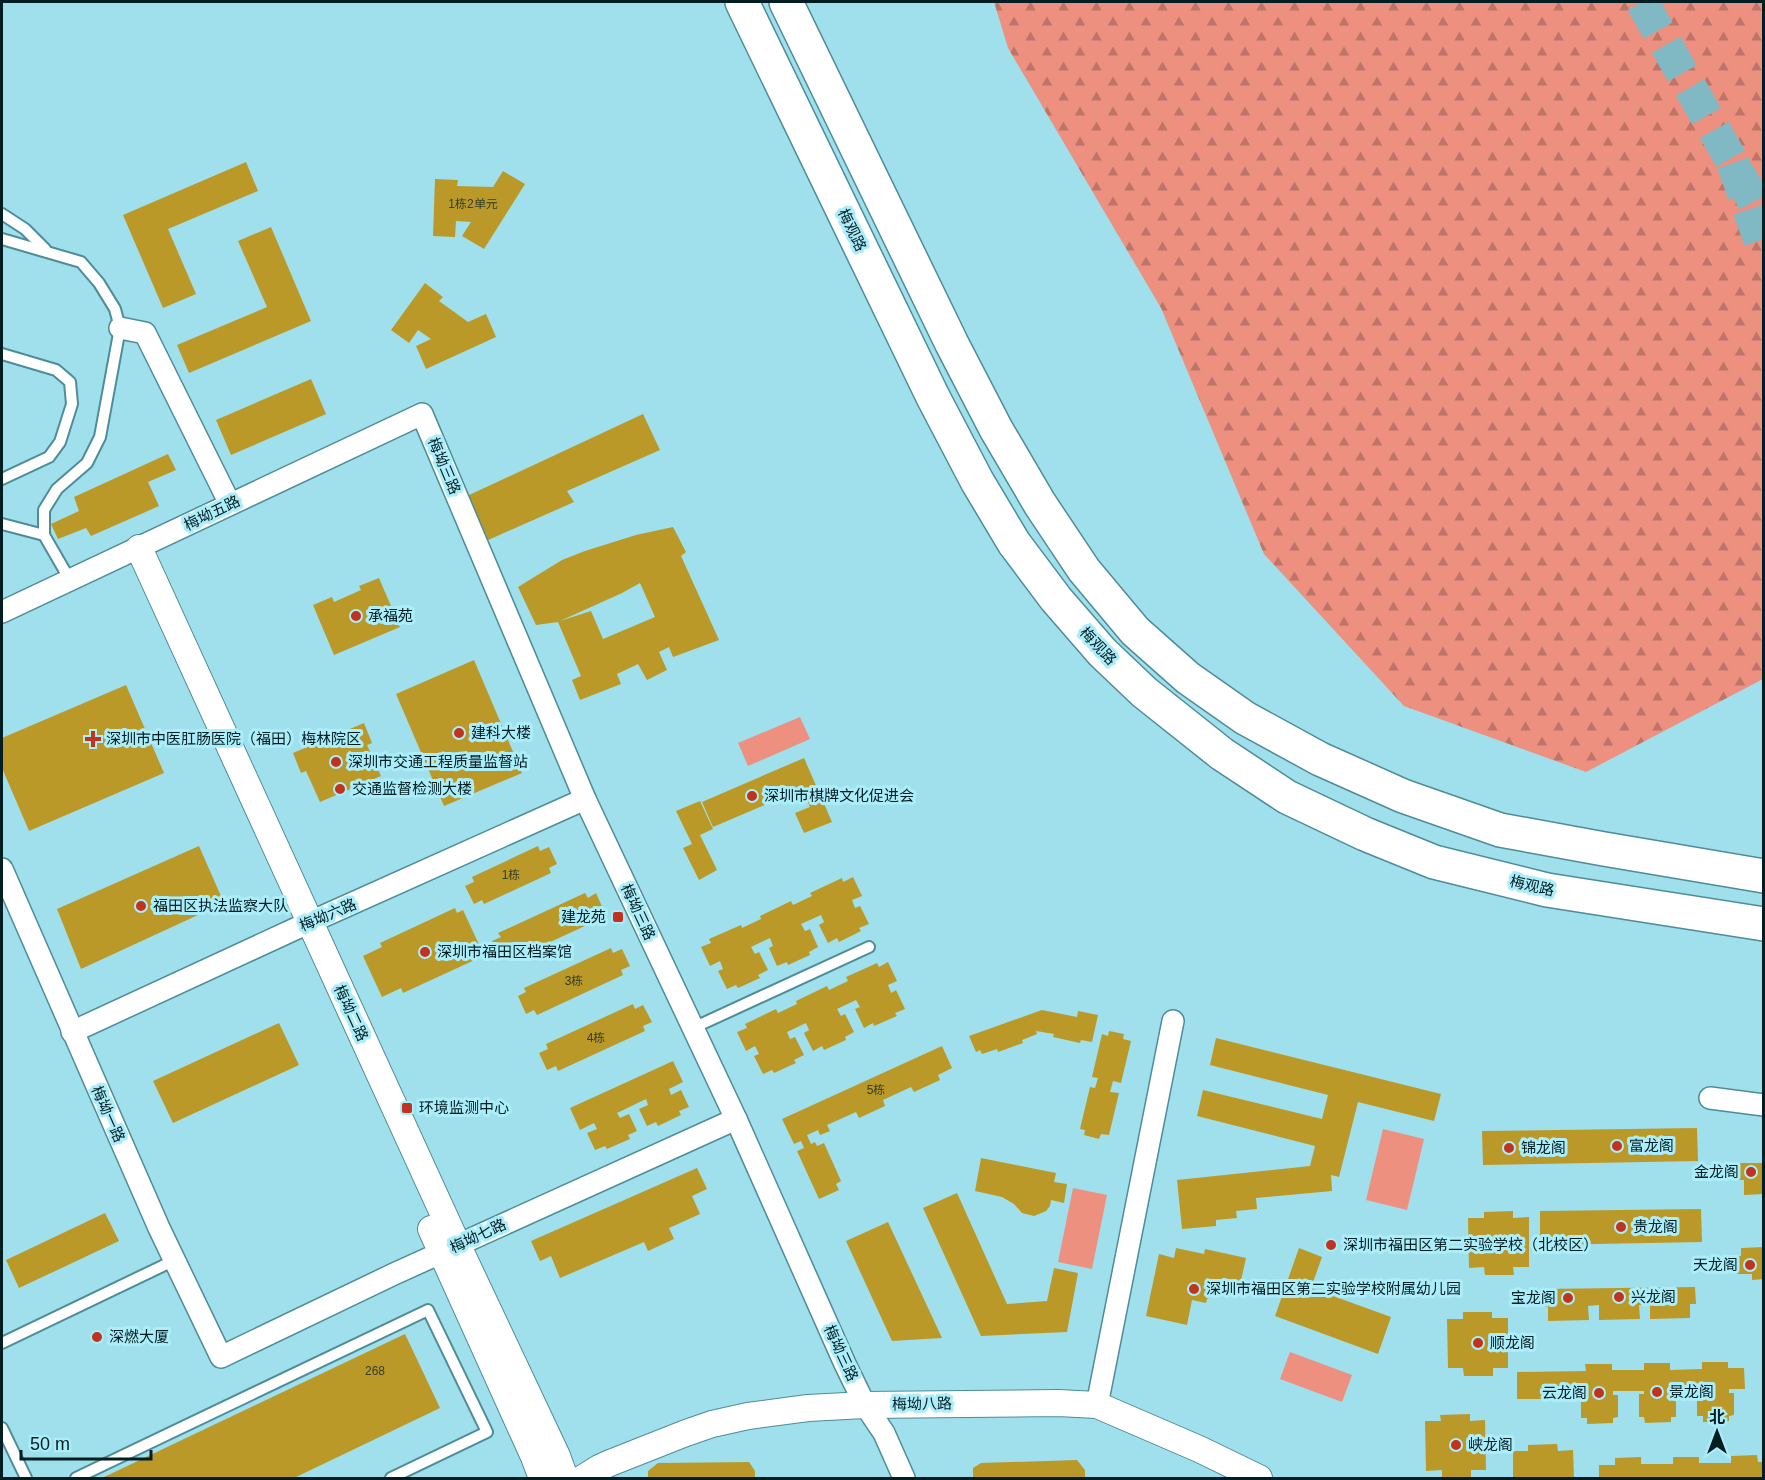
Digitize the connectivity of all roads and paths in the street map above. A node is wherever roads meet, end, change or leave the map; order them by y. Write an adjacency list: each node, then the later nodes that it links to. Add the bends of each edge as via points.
1 (742, 2): 21 (highway, 梅观路, via 927,387 977,481 1014,543 1102,652 1144,692 1222,754 1287,797 1365,834 1434,862 1547,890)
2 (786, 2): 17 (highway, via 996,429 1084,570 1135,631 1188,678 1245,718 1320,759 1403,796 1500,830)
3 (2, 214): 5 (lane, via 25,229)
4 (2, 239): 5 (lane)
5 (47, 252): 6 (lane, via 81,262 99,283)
6 (120, 328): 10 (street, via 146,333); 12 (lane, via 100,437 87,463 57,489 44,510)
7 (2, 354): 9 (lane, via 56,370 70,382 72,404 60,442 49,457)
8 (422, 414): 10 (street, 梅坳五路); 16 (street, 梅坳三路)
9 (2, 479)
10 (230, 504): 13 (street, 梅坳五路)
11 (2, 524): 12 (lane)
12 (44, 535): 14 (lane)
13 (131, 551): 14 (street, 梅坳五路); 23 (street, 梅坳二路)
14 (69, 580): 15 (street, 梅坳五路)
15 (2, 612)
16 (585, 799): 23 (street, 梅坳六路); 27 (street, 梅坳三路)
17 (1604, 849): 18 (highway); 20 (highway)
18 (1764, 859)
19 (2, 869): 28 (street, 梅坳一路)
20 (1764, 876)
21 (1683, 913): 22 (highway, 梅观路); 24 (highway)
22 (1764, 924)
23 (303, 925): 28 (street, 梅坳六路); 32 (street, 梅坳二路)
24 (1764, 933)
25 (869, 947): 27 (lane)
26 (1173, 1021): 37 (street)
27 (693, 1028): 31 (street, 梅坳三路)
28 (72, 1032): 33 (street, 梅坳一路)
29 (1710, 1098): 30 (street)
30 (1764, 1105)
31 (736, 1119): 32 (street, 梅坳七路); 36 (street, 梅坳三路)
32 (450, 1249): 35 (street, 梅坳七路); 42 (street, 梅坳二路); 43 (street, 梅坳二路, via 557,1456)
33 (175, 1260): 34 (lane); 35 (street, 梅坳一路)
34 (2, 1343)
35 (221, 1357)
36 (865, 1405): 37 (street, 梅坳八路); 44 (street, 梅坳八路, via 798,1409 712,1424 610,1463); 45 (street, 梅坳三路, via 884,1433)
37 (1097, 1405): 46 (street, 梅坳八路)
38 (2, 1428): 39 (lane)
39 (26, 1479)
40 (76, 1479): 41 (lane, via 428,1310 487,1432)
41 (391, 1479)
42 (542, 1479)
43 (565, 1479)
44 (583, 1479)
45 (904, 1479)
46 (1259, 1479)

